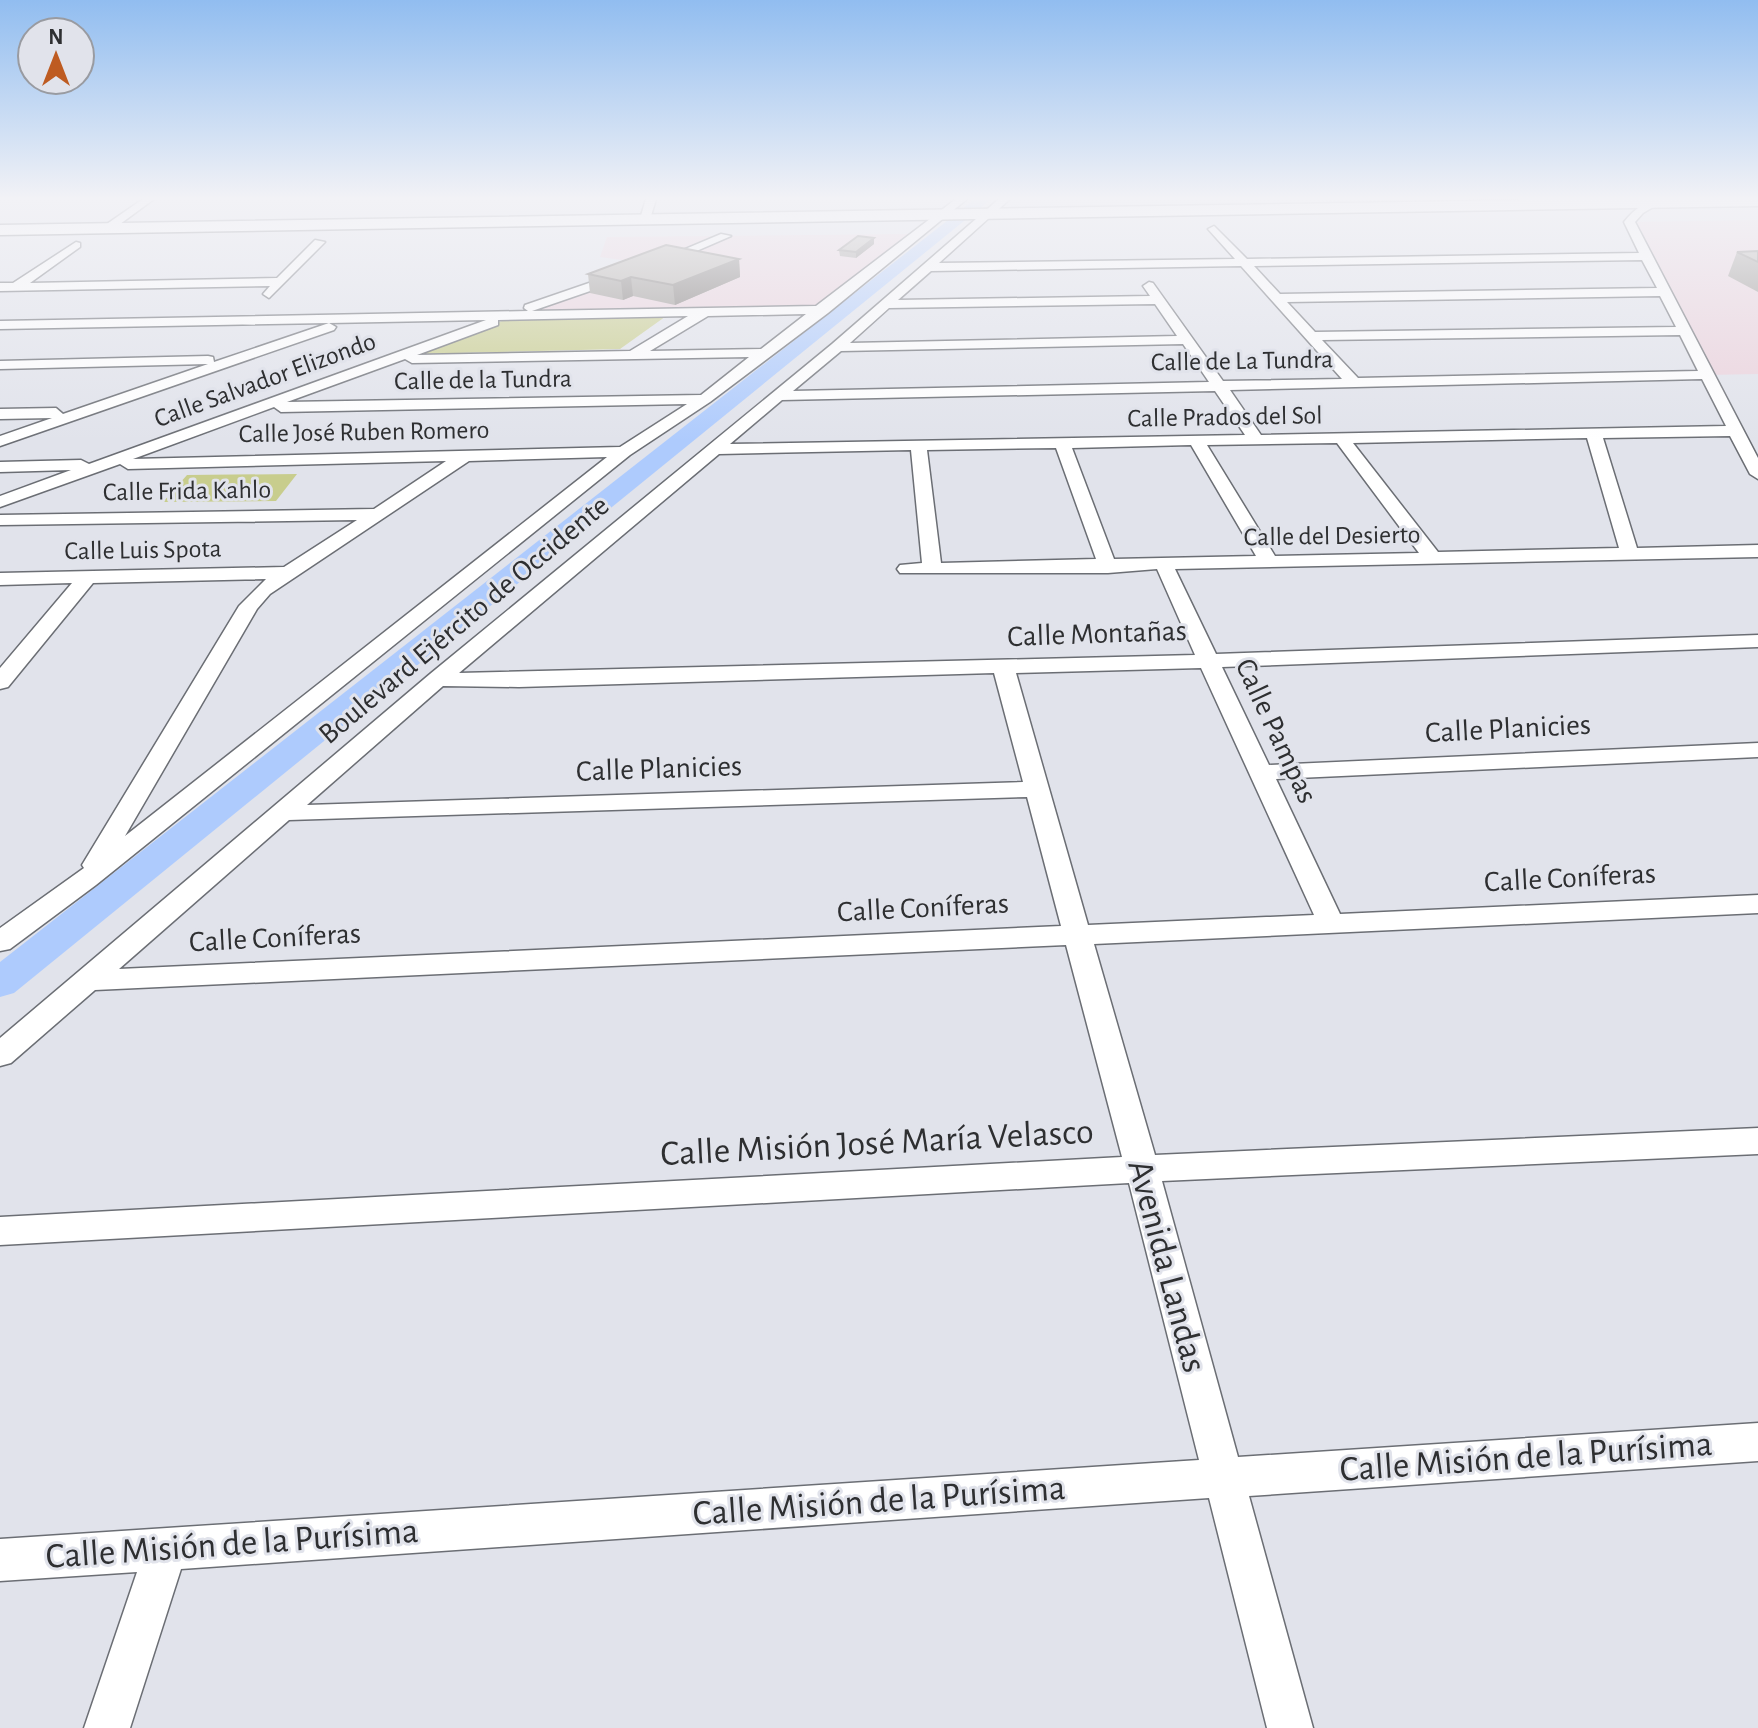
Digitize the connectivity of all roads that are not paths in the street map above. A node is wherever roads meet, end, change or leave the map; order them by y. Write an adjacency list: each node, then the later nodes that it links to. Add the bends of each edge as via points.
1 (26, 280): 11 (street)
2 (281, 280): 9 (street)
3 (608, 280): 13 (street, Calle Salvador Elizondo)
4 (863, 280): 18 (street, Boulevard Ejército de Occidente)
5 (913, 280): 17 (street, Boulevard Ejército de Occidente)
6 (1144, 280): 16 (street)
7 (1260, 280): 15 (street)
8 (1658, 280): 12 (street)
9 (279, 282): 11 (street); 19 (street)
10 (0, 287): 11 (street)
11 (15, 287): 14 (street)
12 (1664, 292): 15 (street); 25 (street)
13 (569, 294): 21 (street); 22 (street, Calle Salvador Elizondo)
14 (0, 298)
15 (1277, 298): 26 (street)
16 (1159, 300): 17 (street); 27 (street)
17 (885, 304): 28 (street, Boulevard Ejército de Occidente)
18 (823, 310): 20 (street); 29 (street, Boulevard Ejército de Occidente)
19 (253, 311): 23 (street); 24 (street)
20 (706, 311): 21 (street); 30 (street)
21 (660, 312): 22 (street)
22 (512, 315): 23 (street); 32 (street, Calle Salvador Elizondo)
23 (356, 318): 31 (street)
24 (0, 325)
25 (1684, 331): 26 (street); 34 (street)
26 (1312, 336): 35 (street)
27 (1187, 340): 28 (street); 36 (street)
28 (837, 347): 37 (street, Boulevard Ejército de Occidente)
29 (764, 353): 30 (street); 38 (street, Boulevard Ejército de Occidente)
30 (632, 355): 32 (street)
31 (232, 359): 33 (street); 40 (street)
32 (390, 359): 39 (street, Calle Salvador Elizondo)
33 (0, 365)
34 (1707, 375): 35 (street, Calle de La Tundra); 42 (street)
35 (1354, 383): 36 (street, Calle de La Tundra)
36 (1219, 386): 37 (street, Calle de La Tundra); 45 (street)
37 (779, 396): 50 (street, Boulevard Ejército de Occidente)
38 (705, 399): 39 (street, Calle de la Tundra); 51 (street, Boulevard Ejército de Occidente)
39 (262, 408): 53 (street, Calle Salvador Elizondo)
40 (80, 413): 41 (street); 46 (street)
41 (0, 414)
42 (1736, 431): 43 (street, Calle Prados del Sol); 55 (street)
43 (1594, 434): 44 (street, Calle Prados del Sol); 60 (street)
44 (1342, 439): 45 (street, Calle Prados del Sol); 61 (street)
45 (1257, 440): 47 (street, Calle Prados del Sol)
46 (0, 441)
47 (1197, 442): 48 (street, Calle Prados del Sol); 62 (street)
48 (1063, 445): 49 (street, Calle Prados del Sol); 64 (street)
49 (919, 447): 50 (street, Calle Prados del Sol); 66 (street)
50 (715, 449): 74 (street, Boulevard Ejército de Occidente)
51 (624, 452): 52 (street, Calle José Ruben Romero); 79 (street, Boulevard Ejército de Occidente)
52 (465, 456): 53 (street, Calle José Ruben Romero); 57 (street)
53 (105, 465): 54 (street, Calle José Ruben Romero); 56 (street, Calle Salvador Elizondo)
54 (0, 467)
55 (1758, 474)
56 (0, 502)
57 (376, 514): 58 (street, Calle Frida Kahlo); 67 (street)
58 (0, 520)
59 (1758, 551): 60 (street, Calle del Desierto)
60 (1630, 555): 61 (street, Calle del Desierto)
61 (1434, 559): 62 (street, Calle del Desierto)
62 (1270, 563): 63 (street, Calle del Desierto)
63 (1164, 565): 64 (street, Calle del Desierto); 71 (street, Calle Pampas)
64 (1108, 567): 66 (street, Calle del Desierto)
65 (907, 569): 66 (street, Calle del Desierto)
66 (932, 569)
67 (287, 573): 68 (street, Calle Luis Spota); 79 (street, via 249,606)
68 (88, 577): 69 (street, Calle Luis Spota); 73 (street)
69 (0, 579)
70 (1758, 641): 71 (street, Calle Montañas)
71 (1208, 661): 72 (street, Calle Montañas); 76 (street, Calle Pampas)
72 (1003, 666): 74 (street, Calle Montañas); 77 (street, Avenida Landas)
73 (4, 672)
74 (438, 679): 78 (street, Boulevard Ejército de Occidente)
75 (1758, 750): 76 (street, Calle Planicies)
76 (1261, 773): 82 (street, Calle Pampas)
77 (1037, 789): 78 (street, Calle Planicies); 83 (street, Avenida Landas)
78 (282, 813): 85 (street, Boulevard Ejército de Occidente)
79 (87, 879): 81 (street, Boulevard Ejército de Occidente)
80 (1758, 904): 82 (street, Calle Coníferas)
81 (14, 922): 84 (street, Boulevard Ejército de Occidente)
82 (1331, 923): 83 (street, Calle Coníferas)
83 (1077, 935): 85 (street, Calle Coníferas); 88 (street, Avenida Landas)
84 (0, 942)
85 (90, 980): 86 (street, Boulevard Ejército de Occidente)
86 (0, 1055)
87 (1758, 1141): 88 (street, Calle Misión José María Velasco)
88 (1142, 1169): 89 (street, Calle Misión José María Velasco); 91 (street, Avenida Landas)
89 (0, 1231)
90 (1758, 1442): 91 (street, Calle Misión de la Purísima)
91 (1224, 1477): 92 (street, Calle Misión de la Purísima); 95 (street, Avenida Landas)
92 (166, 1549): 93 (street, Calle Misión de la Purísima); 94 (street)
93 (0, 1560)
94 (107, 1728)
95 (1290, 1728)

